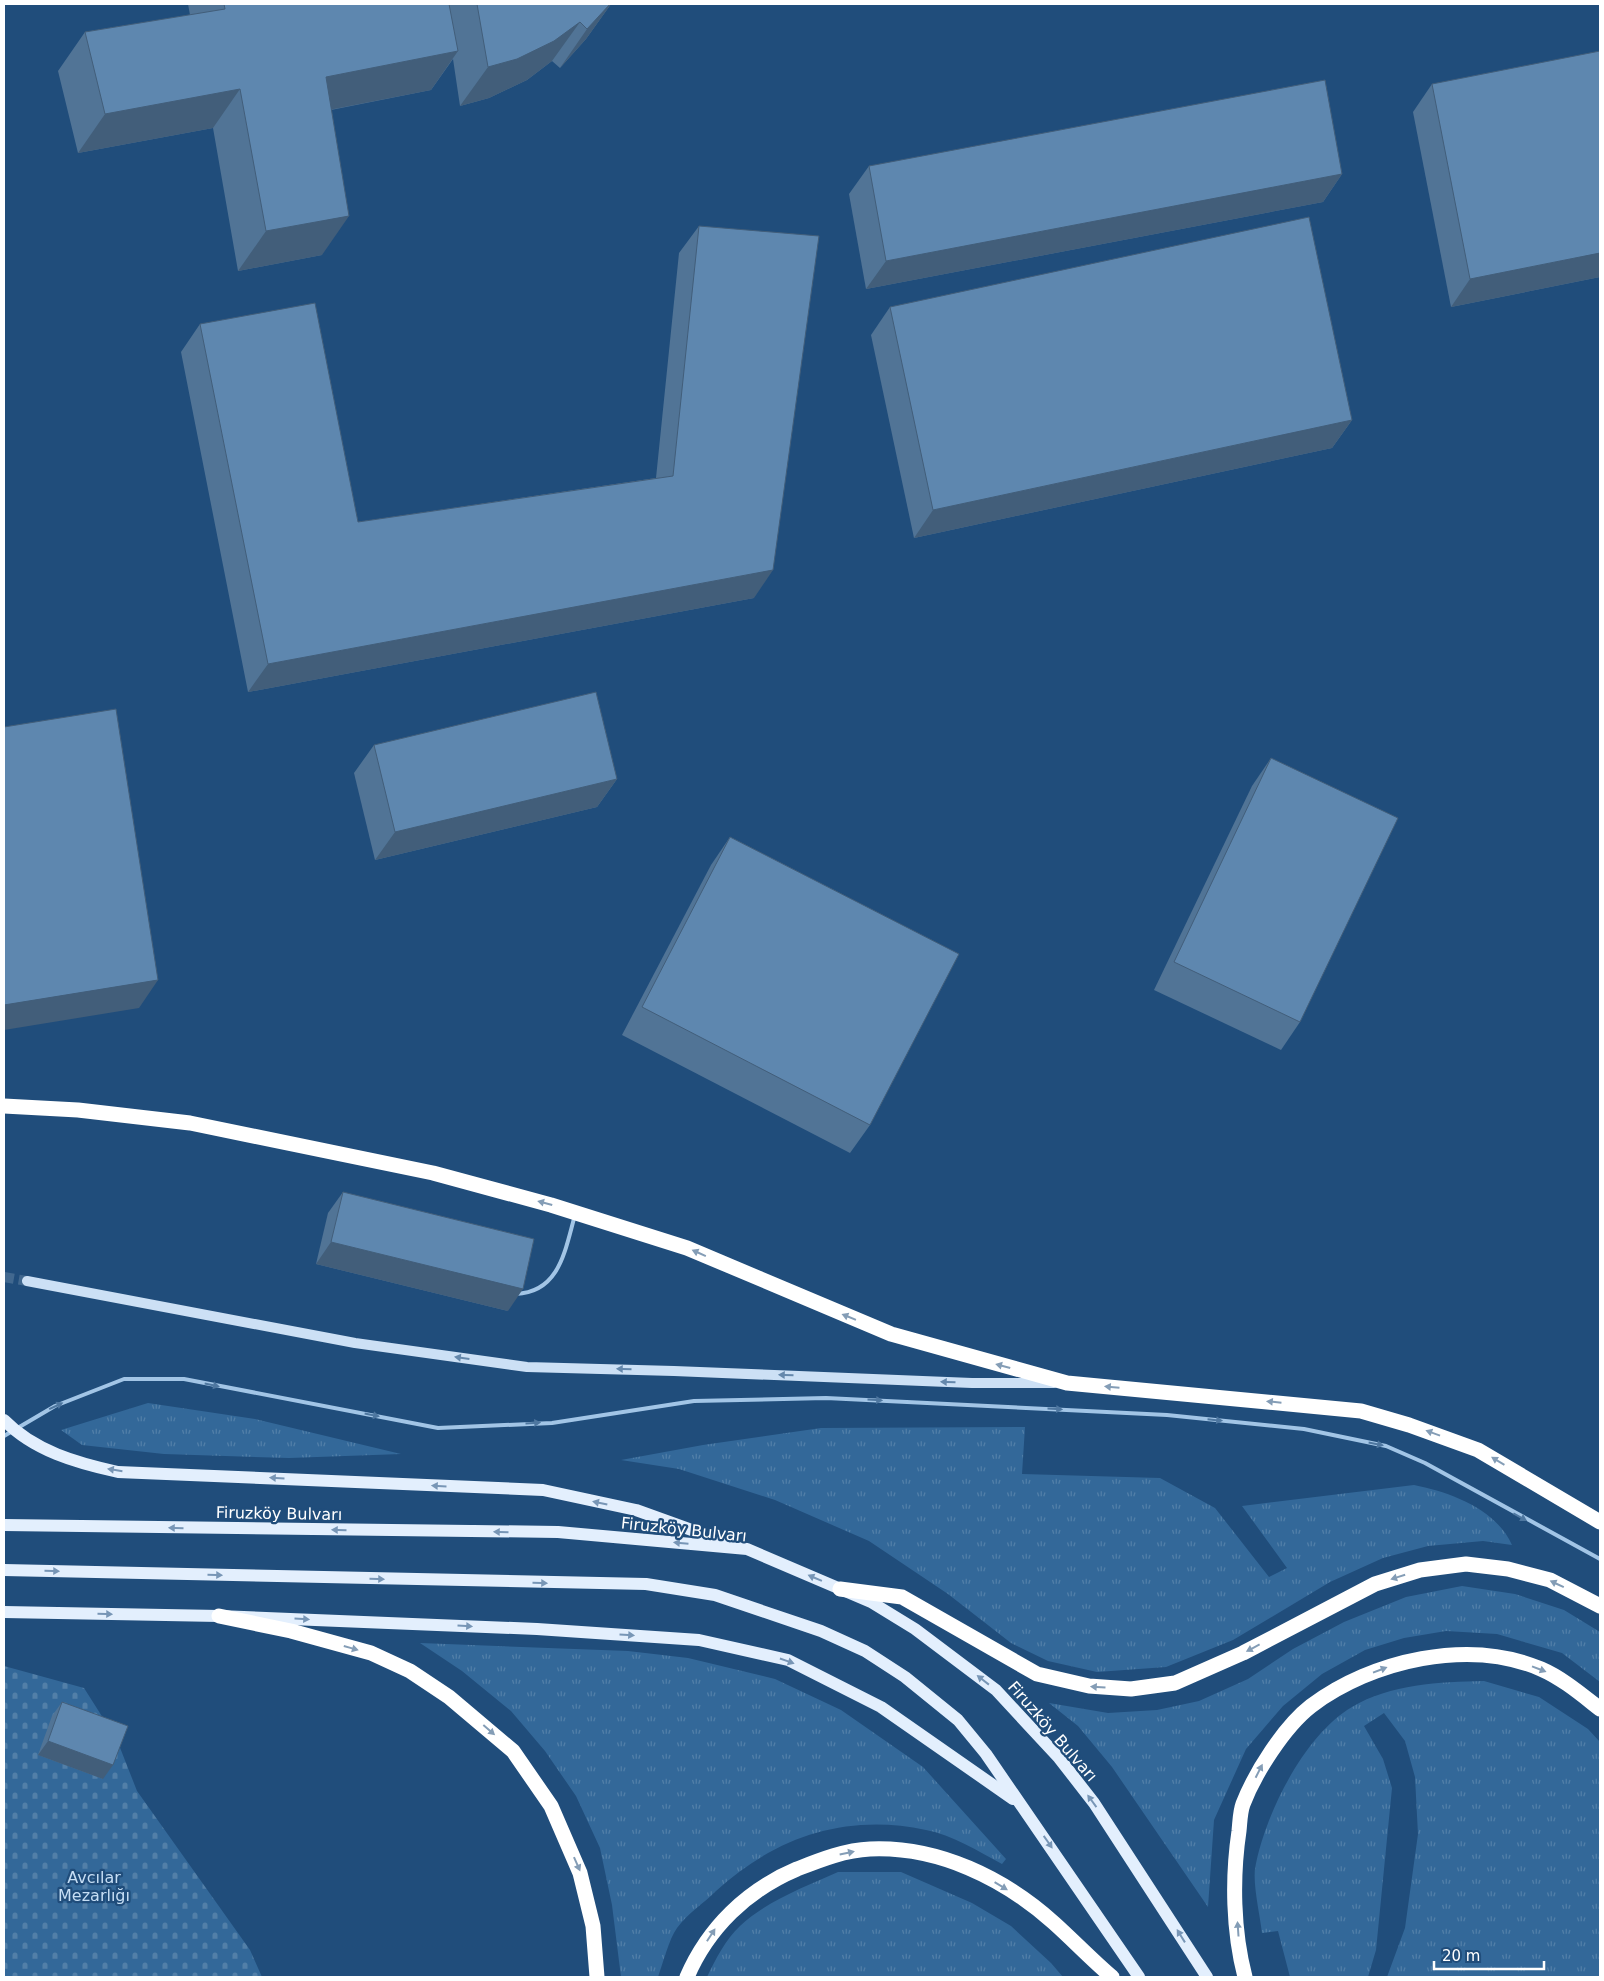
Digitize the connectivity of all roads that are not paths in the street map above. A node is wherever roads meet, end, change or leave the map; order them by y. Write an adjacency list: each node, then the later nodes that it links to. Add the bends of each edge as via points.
1 (4, 1106): 2 (highway, one-way to 1, via 433,1174 190,1123 78,1110)
2 (576, 1212): 4 (lane, via 560,1266 544,1286 531,1293); 5 (highway, one-way to 2, via 891,1334 687,1248)
3 (27, 1281): 5 (main road, one-way to 3, via 972,1384 527,1367 355,1343)
4 (512, 1294)
5 (1067, 1383): 7 (highway, one-way to 5, via 1478,1450 1408,1424 1361,1411)
6 (7, 1428): 9 (main road, one-way to 6, via 636,1510 543,1490 118,1472 77,1463); 10 (lane, one-way to 10, via 124,1379 184,1379 438,1428 552,1422 694,1401 826,1398 1167,1415 1304,1429 1386,1446 1425,1463)
7 (1600, 1522)
8 (4, 1526): 9 (main road, Firuzköy Bulvarı, one-way to 8, via 558,1532)
9 (746, 1549): 12 (main road, Firuzköy Bulvarı, one-way to 9)
10 (1600, 1559)
11 (4, 1570): 17 (main road, one-way to 17, via 646,1584 715,1595 821,1632 865,1651 905,1677 958,1720 986,1754)
12 (840, 1589): 13 (highway, one-way to 12, via 1550,1580 1508,1569 1466,1564 1420,1570 1375,1584 1243,1653 1175,1683 1131,1689 1089,1686 1037,1674 902,1597); 22 (main road, Firuzköy Bulvarı, one-way to 12, via 1094,1803 1024,1718 996,1690 915,1629 871,1602)
13 (1600, 1606)
14 (4, 1612): 15 (main road, one-way to 15)
15 (219, 1616): 17 (main road, one-way to 17, via 699,1640 788,1660 881,1707); 18 (highway, one-way to 18, via 371,1653 410,1671 449,1697 513,1751 551,1806 580,1873 593,1926)
16 (1600, 1709): 23 (highway, one-way to 16, via 1240,1959 1234,1865 1242,1806 1269,1752 1310,1707 1347,1682 1401,1662 1483,1656 1541,1669)
17 (1019, 1804): 21 (main road, one-way to 21)
18 (597, 1977)
19 (687, 1977): 20 (highway, one-way to 20, via 718,1924 751,1894 787,1874 827,1858 868,1849 913,1850 945,1858 991,1880 1053,1922)
20 (1112, 1977)
21 (1139, 1977)
22 (1207, 1977)
23 (1245, 1977)

